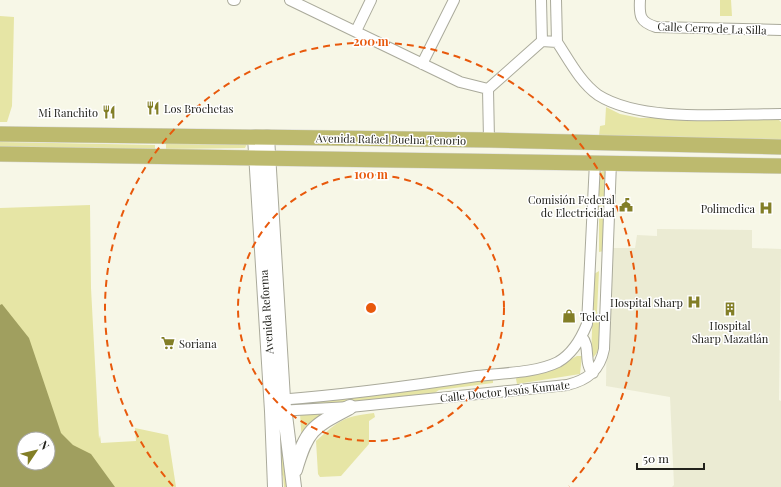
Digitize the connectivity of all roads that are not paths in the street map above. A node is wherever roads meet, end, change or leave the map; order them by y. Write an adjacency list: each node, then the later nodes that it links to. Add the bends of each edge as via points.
1 (290, 0): 8 (street)
2 (371, 0): 8 (street)
3 (454, 0): 11 (street)
4 (541, 0): 9 (street)
5 (556, 0): 10 (street)
6 (640, 0): 7 (street, Calle Cerro de La Silla, via 639,14 647,24 656,27)
7 (781, 30)
8 (356, 31): 11 (street)
9 (542, 41): 10 (street); 12 (street)
10 (557, 42): 13 (street, via 583,81 617,105 645,112 674,114)
11 (422, 64): 12 (street, via 460,82)
12 (488, 89): 16 (street)
13 (781, 114)
14 (0, 134): 15 (main road, Avenida Rafael Buelna Tenorio)
15 (261, 137): 16 (main road, Avenida Rafael Buelna Tenorio); 19 (main road, Avenida Reforma)
16 (489, 140): 17 (main road, Avenida Rafael Buelna Tenorio)
17 (781, 147)
18 (0, 154): 19 (main road, Avenida Rafael Buelna Tenorio)
19 (262, 158): 20 (main road, Avenida Rafael Buelna Tenorio); 27 (main road, Avenida Reforma)
20 (595, 162): 21 (main road, Avenida Rafael Buelna Tenorio); 23 (street, Calle Doctor Jesús Kumate, via 587,324)
21 (611, 162): 22 (main road, Avenida Rafael Buelna Tenorio); 24 (street, via 604,349)
22 (781, 166)
23 (582, 336): 24 (street, via 586,344 588,367); 25 (street, Calle Doctor Jesús Kumate, via 570,352 558,362 549,366)
24 (594, 373): 26 (street, Calle Doctor Jesús Kumate, via 586,379 567,385)
25 (497, 374): 26 (street); 27 (street, Calle Doctor Jesús Kumate)
26 (499, 392): 28 (street, Calle Doctor Jesús Kumate)
27 (278, 405): 28 (street, Calle Doctor Jesús Kumate); 29 (main road, Avenida Reforma); 30 (main road, Avenida Reforma)
28 (350, 407): 29 (main road, via 312,430 303,443)
29 (294, 481)
30 (275, 487)

